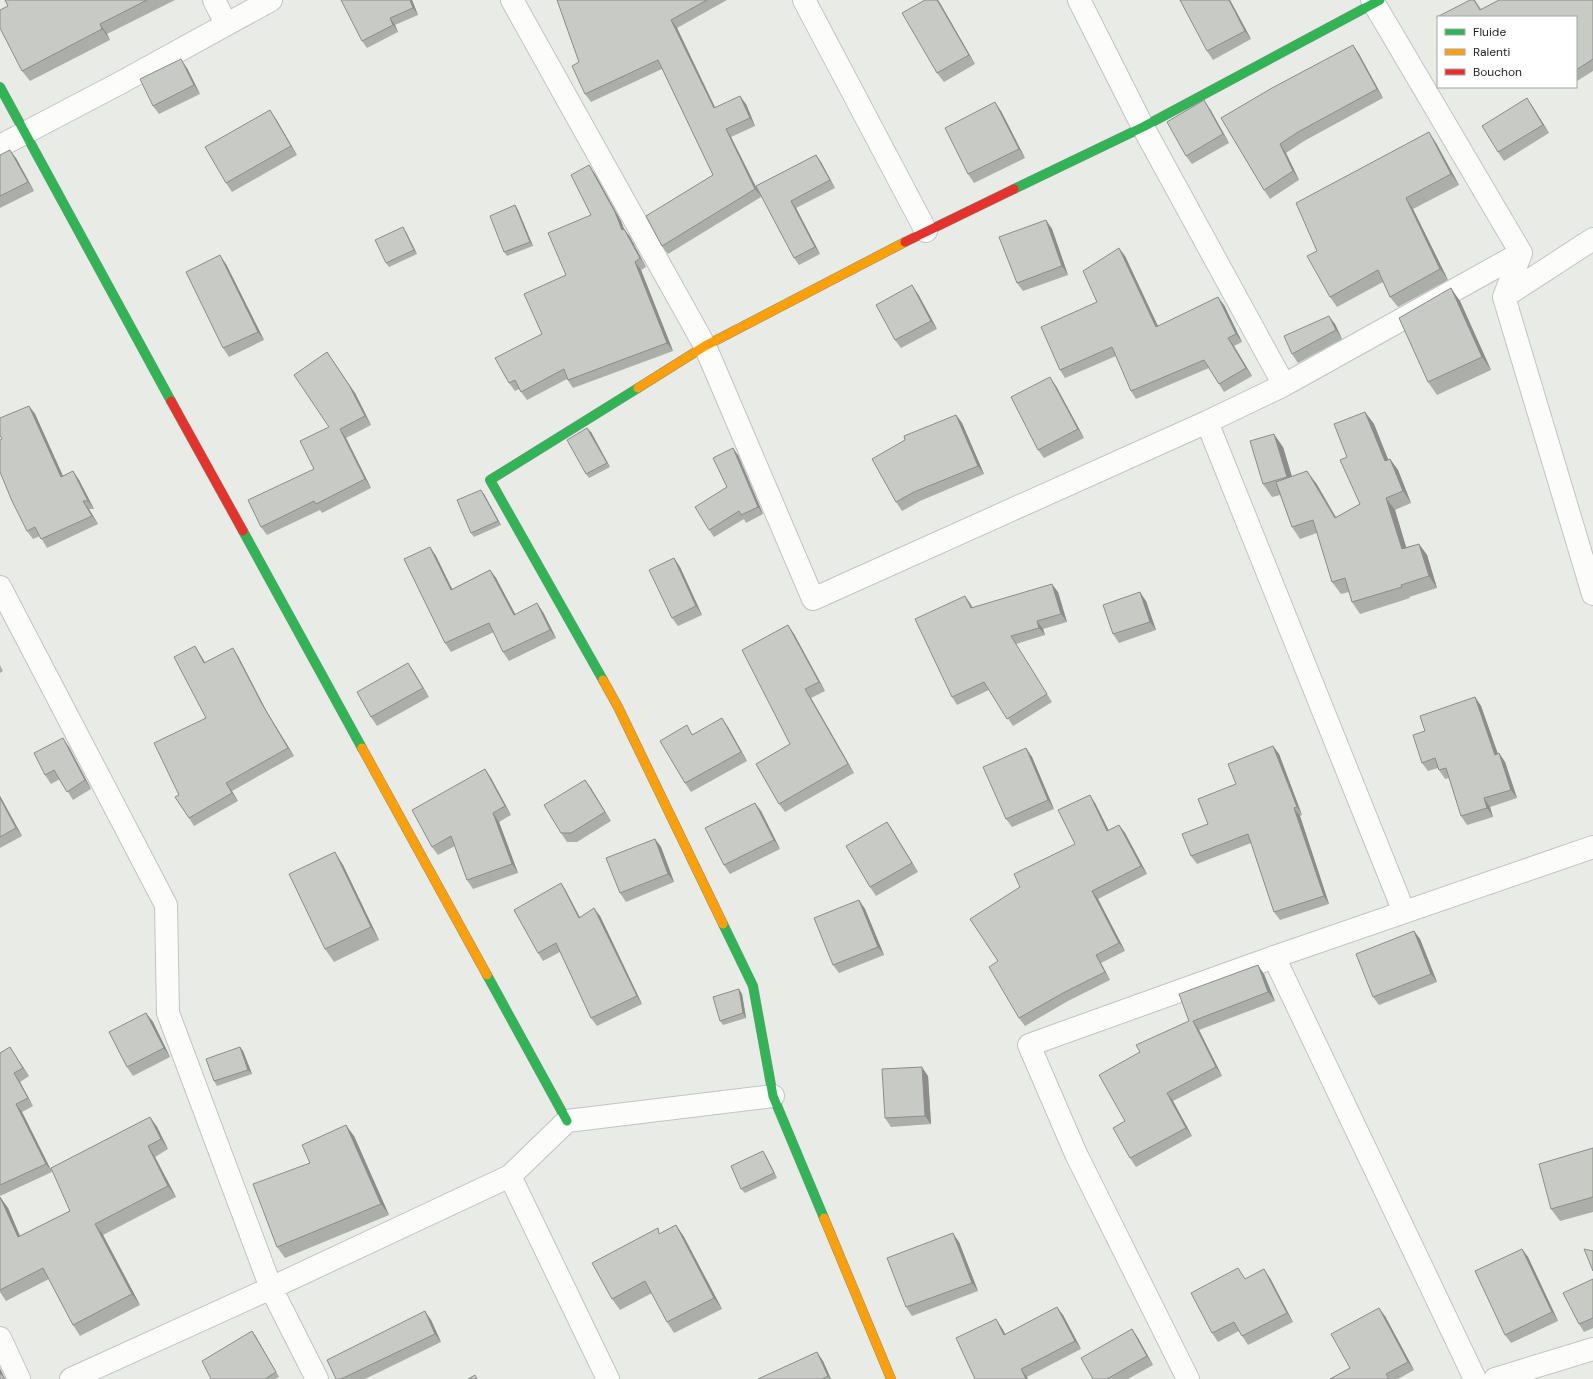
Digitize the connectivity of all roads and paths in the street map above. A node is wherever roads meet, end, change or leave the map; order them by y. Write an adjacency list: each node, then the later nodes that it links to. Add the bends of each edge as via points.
1 (214, 0): 7 (street)
2 (271, 0): 7 (street)
3 (512, 0): 16 (street)
4 (804, 0): 12 (street)
5 (1079, 0): 9 (street)
6 (1375, 1): 9 (street); 14 (street)
7 (226, 24): 10 (street)
8 (0, 87): 10 (street)
9 (1143, 127): 12 (street); 17 (street)
10 (24, 134): 11 (street); 25 (street)
11 (0, 146)
12 (926, 230): 16 (street)
13 (1593, 239): 15 (street)
14 (1521, 253): 15 (street); 17 (street)
15 (1504, 297): 20 (street)
16 (705, 346): 18 (street, via 812,599); 24 (street, via 490,480 618,707 753,986)
17 (1284, 385): 18 (street)
18 (1207, 422): 22 (street)
19 (0, 587): 27 (street, via 166,905 168,1013)
20 (1593, 594)
21 (1593, 847): 22 (street)
22 (1404, 912): 23 (street)
23 (1274, 957): 35 (street, via 1029,1045 1076,1154); 36 (street)
24 (774, 1096): 25 (street); 34 (street)
25 (567, 1121): 26 (street)
26 (510, 1176): 27 (street); 33 (street)
27 (271, 1288): 31 (street); 32 (street)
28 (0, 1338): 30 (street)
29 (1593, 1349): 37 (street)
30 (19, 1379)
31 (71, 1379)
32 (317, 1379)
33 (608, 1379)
34 (891, 1379)
35 (1188, 1379)
36 (1475, 1379)
37 (1494, 1379)

